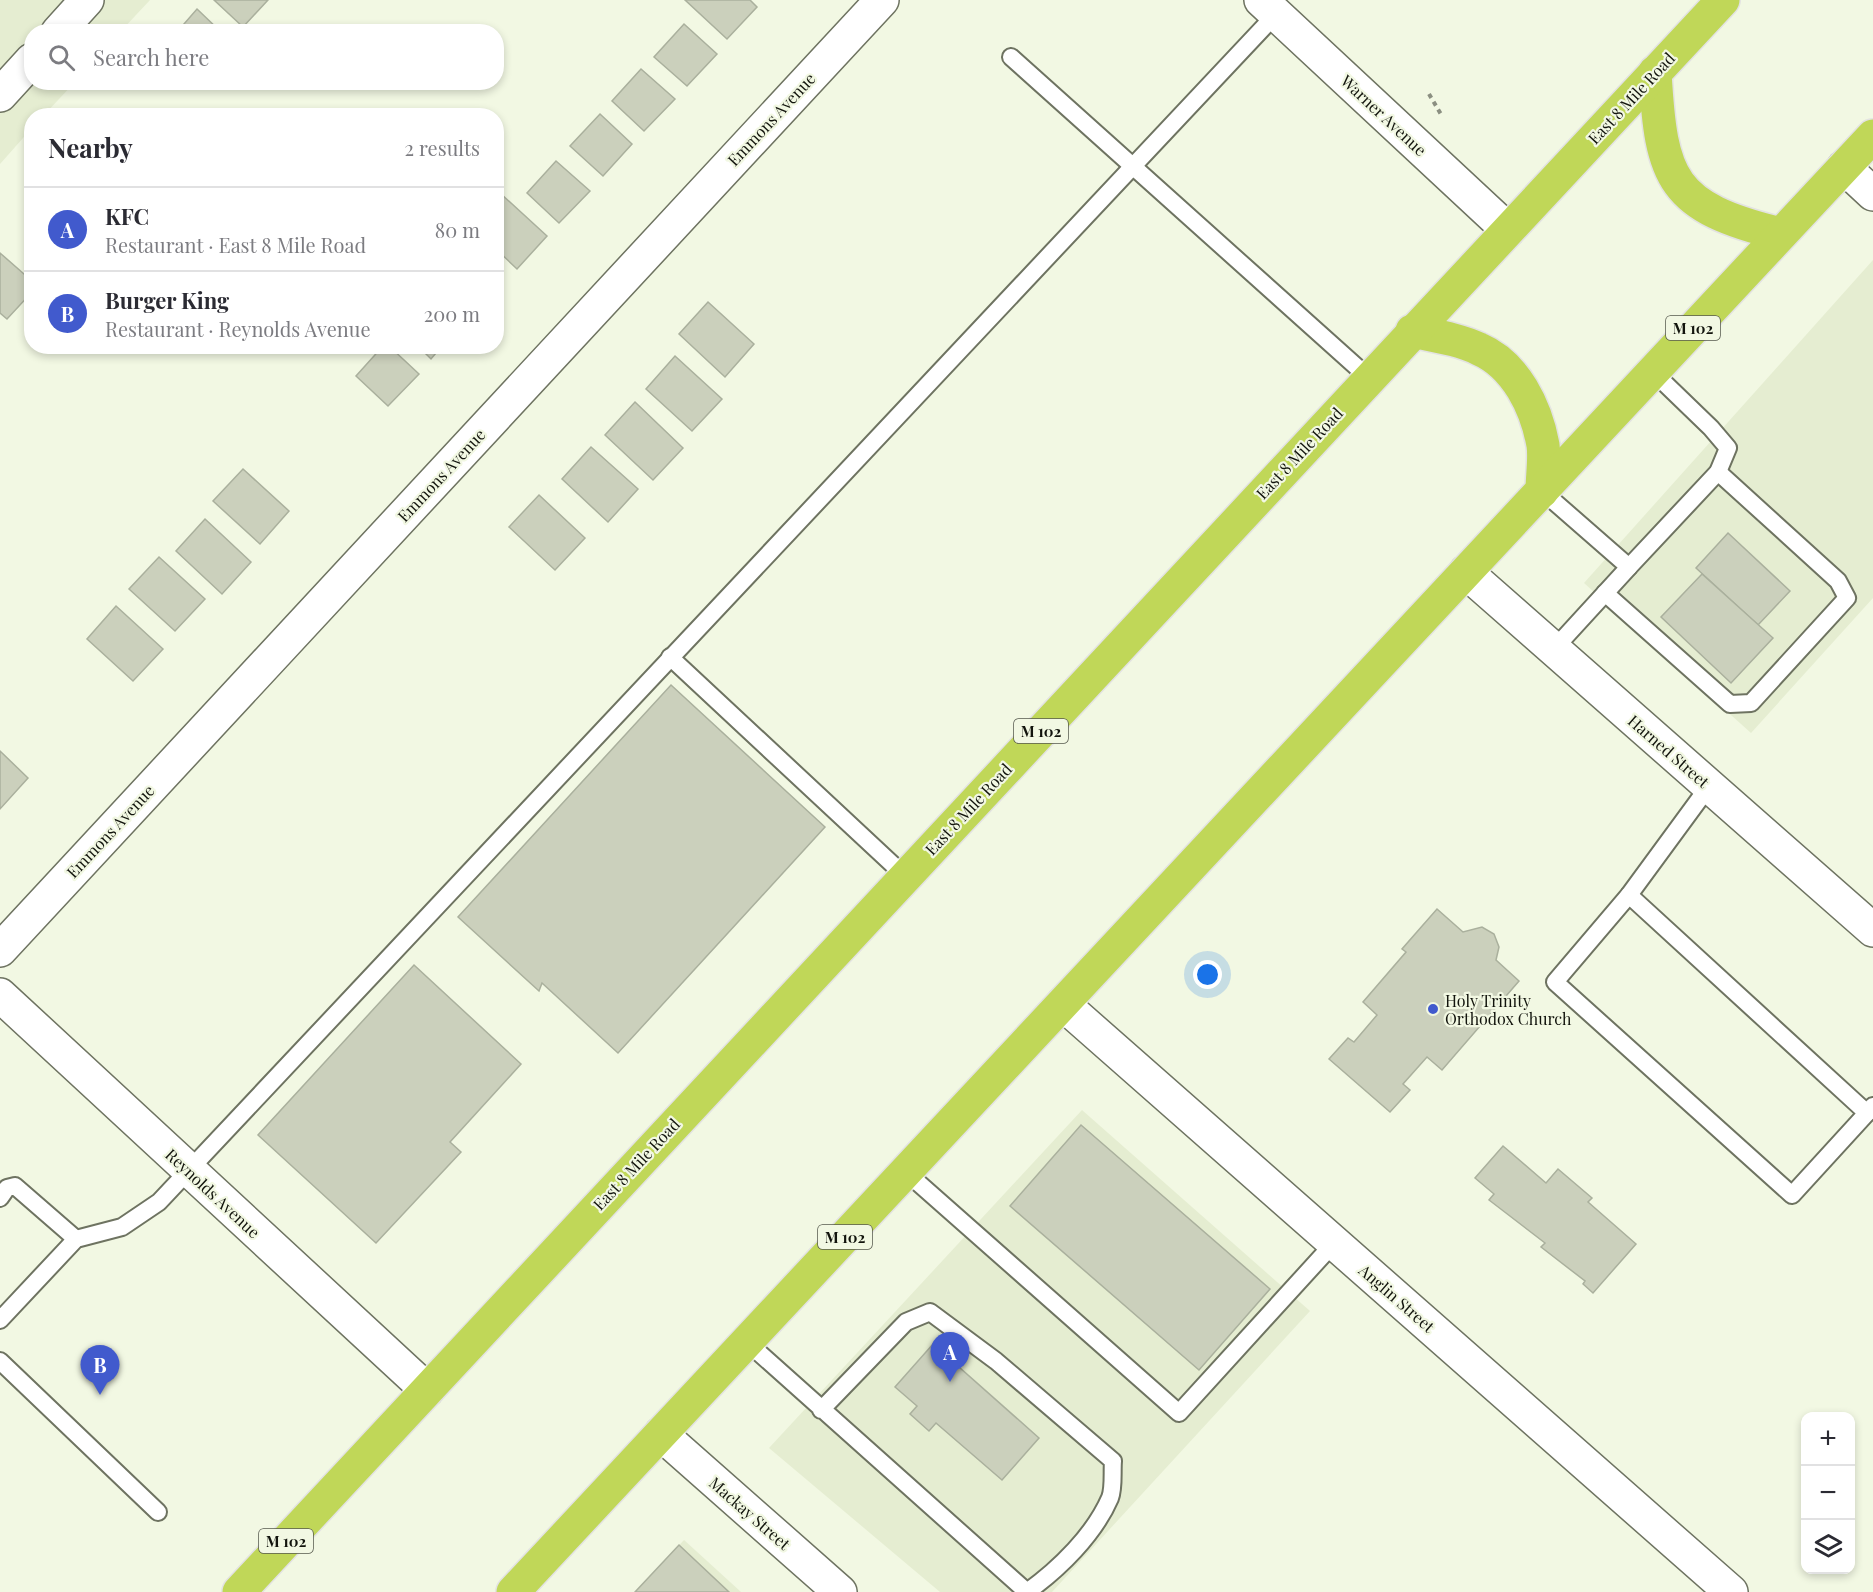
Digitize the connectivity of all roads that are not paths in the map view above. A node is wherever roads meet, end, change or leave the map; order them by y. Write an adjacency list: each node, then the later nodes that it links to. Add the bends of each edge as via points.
1 (87, 0): 5 (street)
2 (882, 0): 30 (street, Emmons Avenue)
3 (1723, 0): 8 (highway, East 8 Mile Road / M 102)
4 (1269, 7): 11 (lane); 14 (street, Warner Avenue)
5 (65, 24)
6 (1011, 57): 11 (lane)
7 (24, 69): 9 (street)
8 (1655, 72): 14 (highway, East 8 Mile Road / M 102); 15 (highway, via 1658,127 1664,157 1676,181 1695,201 1718,215)
9 (0, 95)
10 (1873, 136): 12 (highway, M 102)
11 (1132, 167): 18 (lane); 25 (lane)
12 (1844, 167): 13 (street); 15 (highway, M 102)
13 (1873, 194)
14 (1508, 230): 16 (highway, East 8 Mile Road / M 102)
15 (1781, 234): 17 (highway, M 102)
16 (1412, 332): 18 (highway, East 8 Mile Road / M 102); 20 (highway, via 1481,349 1522,387 1536,417 1543,447)
17 (1652, 372): 19 (lane, via 1728,448); 20 (highway, M 102)
18 (1369, 378): 27 (highway, East 8 Mile Road / M 102)
19 (1718, 472): 21 (lane); 23 (lane, via 1838,581 1847,598 1751,704 1730,704)
20 (1542, 490): 21 (lane); 22 (highway, M 102)
21 (1629, 567): 23 (lane)
22 (1466, 572): 24 (street, Harned Street); 32 (highway, M 102)
23 (1605, 593): 24 (lane)
24 (1554, 650): 26 (street, Harned Street)
25 (670, 657): 27 (lane); 34 (lane)
26 (1709, 786): 28 (lane); 29 (street, Harned Street)
27 (905, 876): 42 (highway, East 8 Mile Road / M 102)
28 (1629, 895): 33 (lane); 33 (lane, via 1555,981 1792,1195)
29 (1873, 930)
30 (0, 950)
31 (0, 995): 34 (street, Reynolds Avenue)
32 (1063, 1004): 35 (highway, M 102); 38 (street, Anglin Street)
33 (1870, 1109)
34 (188, 1170): 37 (lane, via 159,1202 138,1218 99,1235); 42 (street, Reynolds Avenue)
35 (906, 1172): 38 (lane, via 1179,1413); 40 (highway, M 102)
36 (0, 1198): 37 (lane, via 15,1186)
37 (76, 1239): 39 (lane)
38 (1334, 1243): 50 (street, Anglin Street)
39 (0, 1320)
40 (747, 1342): 43 (lane); 44 (highway, M 102)
41 (0, 1361): 45 (lane)
42 (427, 1390): 46 (highway, East 8 Mile Road / M 102)
43 (821, 1410): 49 (lane); 49 (lane, via 906,1322 930,1312 996,1361 1113,1461 1111,1497 1089,1532 1051,1574)
44 (661, 1434): 47 (highway, M 102); 48 (street, Mackay Street)
45 (158, 1512)
46 (239, 1592)
47 (513, 1592)
48 (840, 1592)
49 (1027, 1592)
50 (1731, 1592)

